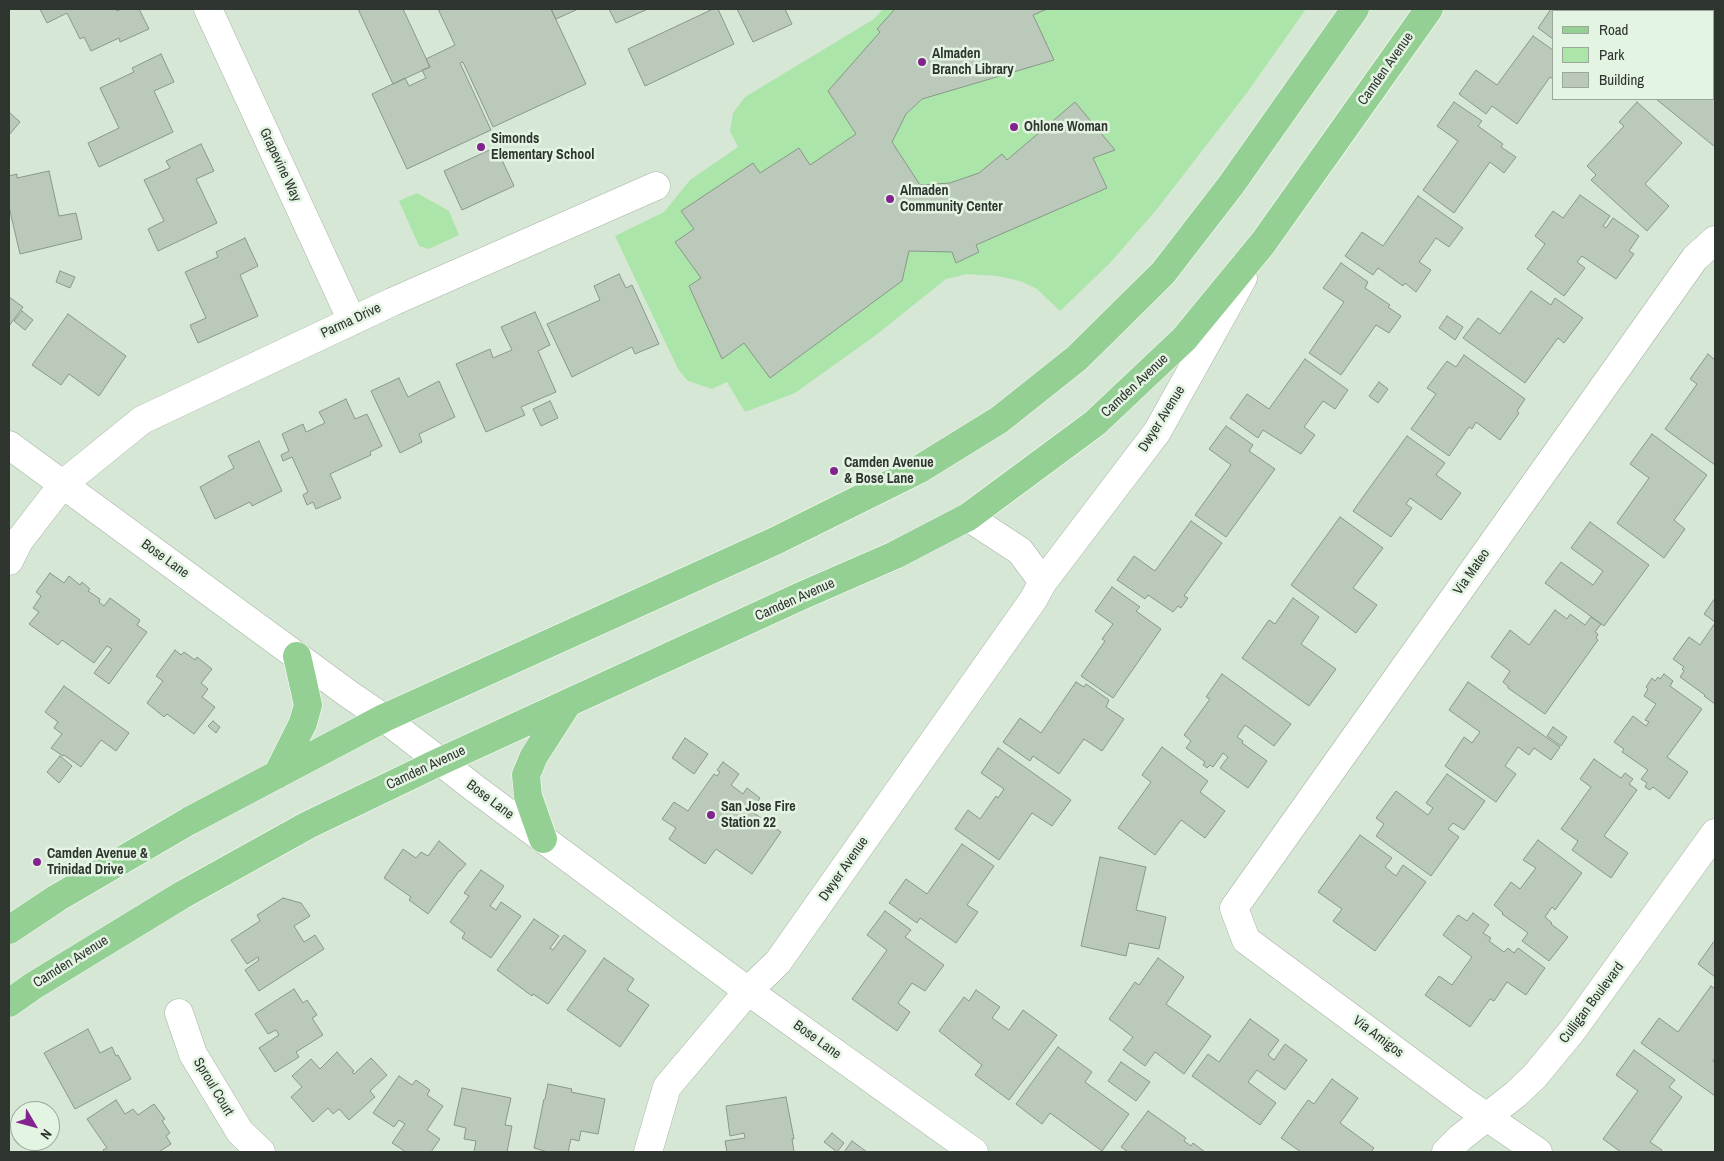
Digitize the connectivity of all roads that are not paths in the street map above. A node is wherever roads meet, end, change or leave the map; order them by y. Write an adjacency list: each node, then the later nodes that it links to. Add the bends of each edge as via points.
1 (208, 9): 7 (street, Grapevine Way)
2 (1355, 9): 15 (main road, via 1163,273 1077,358 999,420 918,470 775,541)
3 (1429, 9): 6 (main road, Camden Avenue)
4 (656, 186): 7 (street, Parma Drive)
5 (1715, 240): 20 (street, Via Mateo, via 1695,258)
6 (1263, 243): 10 (main road, Camden Avenue, via 1184,339 1095,423); 12 (street, Dwyer Avenue, via 1157,432)
7 (352, 321): 9 (street, Parma Drive, via 142,420)
8 (9, 445): 9 (street, Bose Lane)
9 (64, 484): 11 (street, Parma Drive, via 19,541); 13 (street, Bose Lane)
10 (968, 517): 12 (street, via 1020,551); 14 (main road, Camden Avenue, via 896,555)
11 (9, 561)
12 (1043, 582): 22 (street, Dwyer Avenue, via 784,954)
13 (297, 656): 15 (street, Bose Lane); 17 (main road, via 308,704 303,722)
14 (568, 703): 16 (main road, Camden Avenue); 19 (main road, via 534,756 526,775 528,796)
15 (384, 718): 16 (street, Bose Lane); 17 (main road)
16 (440, 762): 19 (street, Bose Lane); 23 (main road, Camden Avenue, via 308,825 190,890)
17 (277, 775): 21 (main road, via 189,820)
18 (1715, 833): 25 (street, Culligan Boulevard, via 1572,1030 1528,1083)
19 (543, 839): 22 (street, Bose Lane)
20 (1234, 908): 25 (street, Via Amigos, via 1246,940)
21 (9, 930)
22 (748, 991): 27 (street, Dwyer Avenue, via 667,1087); 28 (street, Bose Lane)
23 (9, 1003)
24 (179, 1013): 26 (street, Sproul Court, via 193,1054 240,1132)
25 (1488, 1117): 29 (street, Culligan Boulevard); 30 (street, Via Amigos)
26 (261, 1152)
27 (648, 1152)
28 (974, 1152)
29 (1446, 1152)
30 (1538, 1152)

